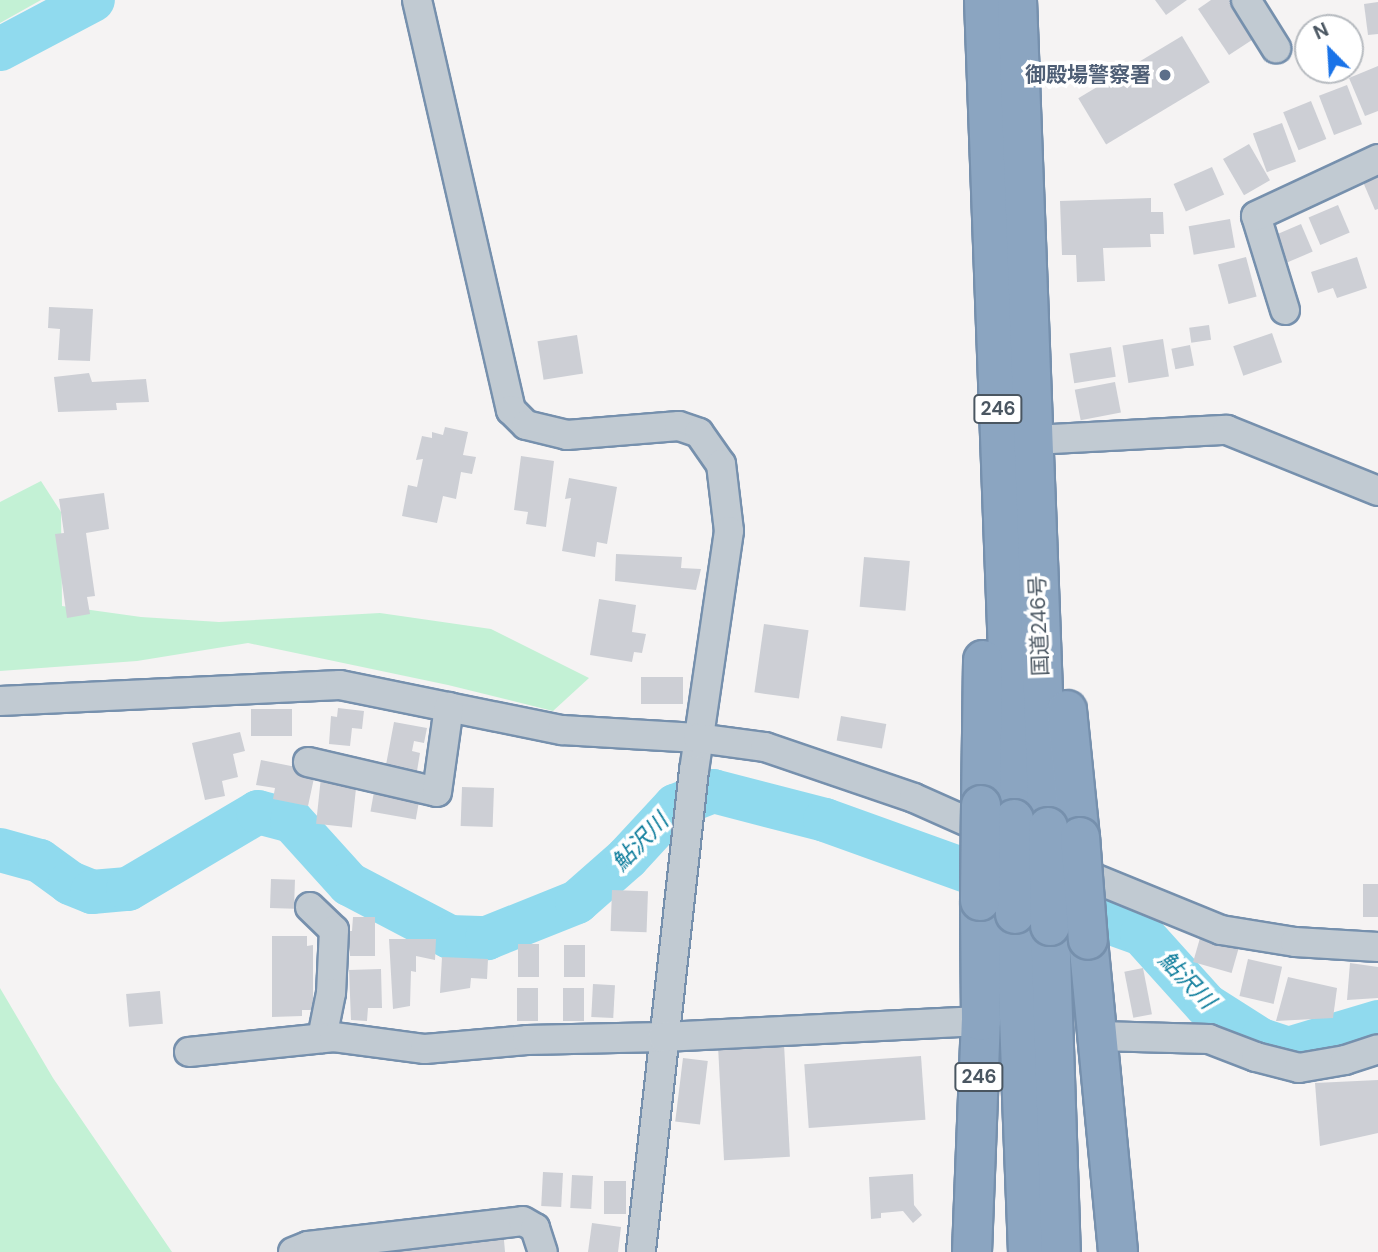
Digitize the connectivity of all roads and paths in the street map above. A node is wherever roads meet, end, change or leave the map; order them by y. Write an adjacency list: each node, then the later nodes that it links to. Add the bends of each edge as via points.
1 (417, 0): 13 (street, via 511,410 526,425 567,435 679,426 699,433 721,464 729,531)
2 (984, 0): 10 (highway, 246)
3 (1017, 0): 8 (highway, 246)
4 (1246, 0): 5 (street)
5 (1276, 48)
6 (1378, 159): 7 (street, via 1256,216)
7 (1285, 310)
8 (1033, 440): 9 (street, via 1227,430); 10 (highway, 246)
9 (1378, 491)
10 (1018, 511): 15 (highway, 246, via 1058,627); 15 (highway, 246, via 984,614)
11 (0, 701): 12 (street, via 340,685)
12 (449, 707): 13 (street, via 562,730); 14 (street, via 437,792)
13 (698, 738): 18 (street, via 765,747 914,798 1221,930 1295,942); 20 (street)
14 (307, 762)
15 (1031, 822): 17 (highway, 246, bridge); 17 (highway, 246, bridge); 21 (highway, 246, bridge, via 1088,940)
16 (310, 907): 22 (street, via 334,930 331,993)
17 (1015, 914): 19 (highway, 246); 29 (highway, 246); 30 (highway, 246)
18 (1378, 947)
19 (981, 1021): 20 (street); 28 (highway, 246)
20 (663, 1037): 22 (street, via 527,1040 425,1049); 27 (street)
21 (1098, 1037): 23 (street, via 1209,1039 1256,1058 1299,1068); 31 (highway, 246)
22 (322, 1038): 24 (street)
23 (1378, 1049)
24 (189, 1052)
25 (293, 1252): 26 (street, via 308,1246 523,1221 535,1228)
26 (543, 1252)
27 (641, 1252)
28 (972, 1252)
29 (1028, 1252)
30 (1061, 1252)
31 (1116, 1252)

